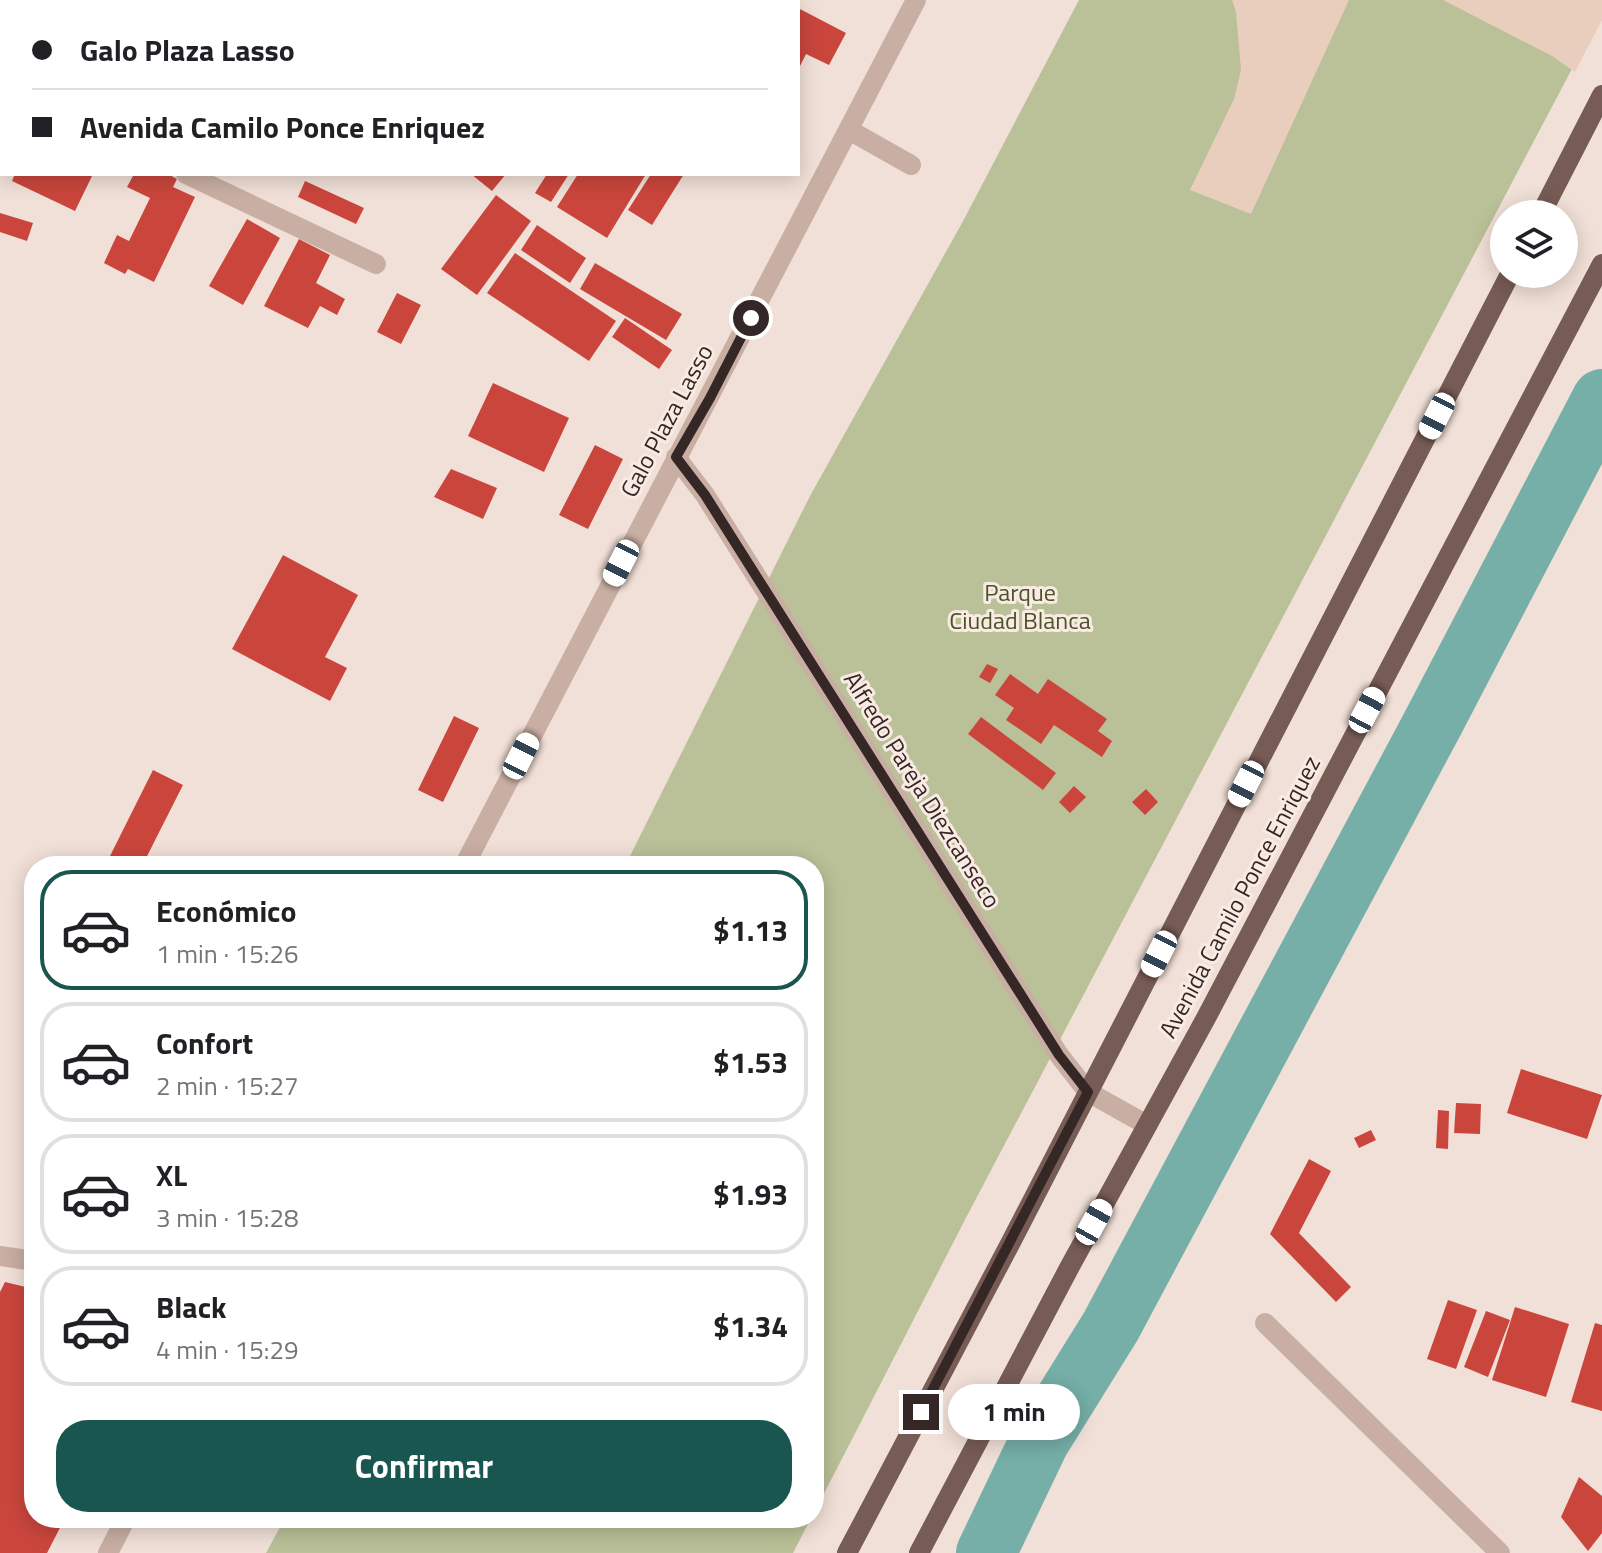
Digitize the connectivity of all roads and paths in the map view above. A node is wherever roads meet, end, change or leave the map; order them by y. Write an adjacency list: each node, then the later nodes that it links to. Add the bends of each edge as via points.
1 (916, 0): 3 (street, Galo Plaza Lasso)
2 (1602, 95): 6 (main road)
3 (849, 130): 4 (street); 10 (street, Galo Plaza Lasso)
4 (911, 165)
5 (190, 176): 7 (street)
6 (1548, 200)
7 (376, 264)
8 (1602, 264): 13 (main road, Avenida Camilo Ponce Enriquez)
9 (1503, 288): 12 (main road, Avenida Camilo Ponce Enriquez)
10 (676, 457): 11 (street, Galo Plaza Lasso); 12 (street, Alfredo Pareja Diezcanseco, via 1059,1055)
11 (469, 856)
12 (1088, 1092): 13 (street, Alfredo Pareja Diezcanseco); 19 (main road, Avenida Camilo Ponce Enriquez)
13 (1147, 1125): 20 (main road, Avenida Camilo Ponce Enriquez)
14 (0, 1256): 15 (street)
15 (24, 1260)
16 (1265, 1323): 21 (street)
17 (121, 1528): 18 (street)
18 (108, 1553)
19 (847, 1553)
20 (919, 1553)
21 (1500, 1553)

